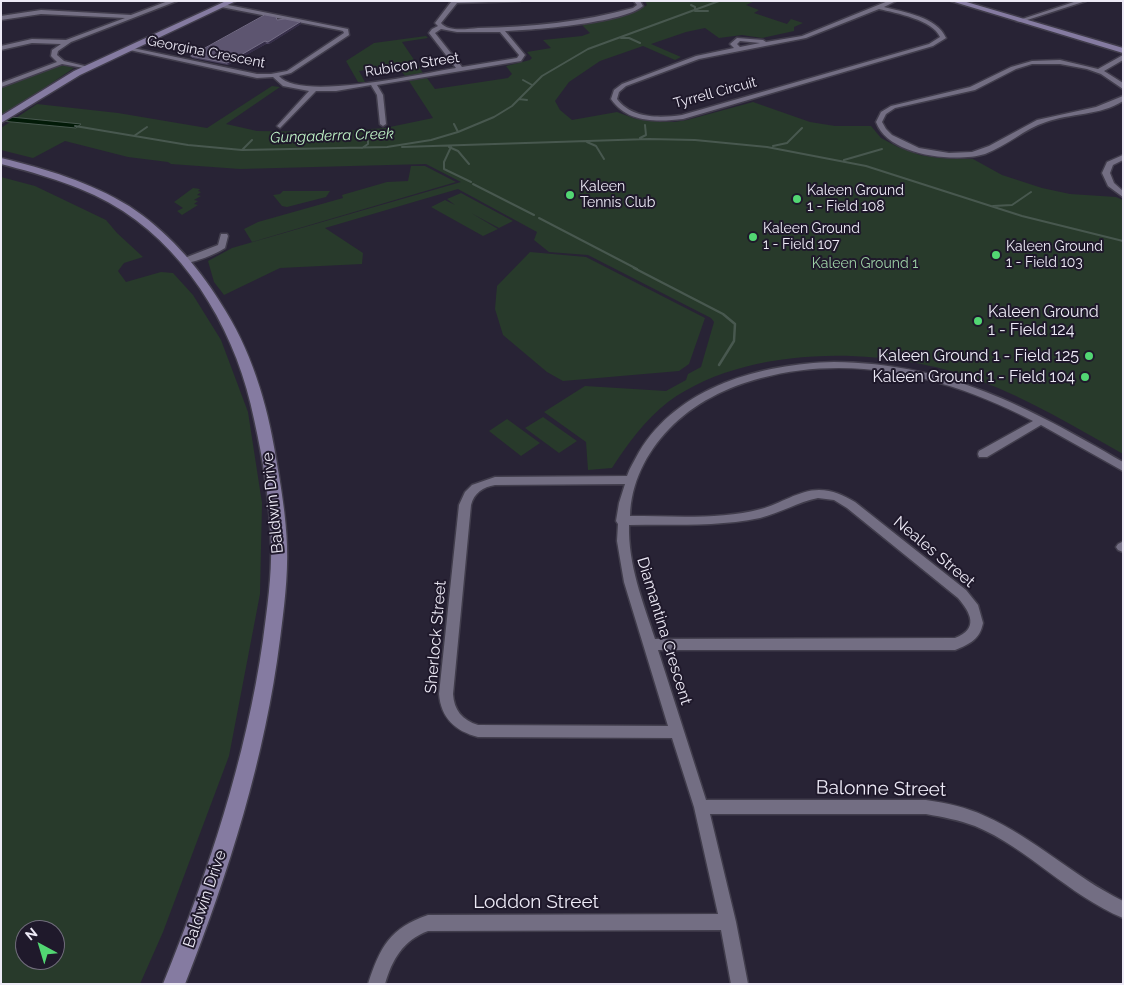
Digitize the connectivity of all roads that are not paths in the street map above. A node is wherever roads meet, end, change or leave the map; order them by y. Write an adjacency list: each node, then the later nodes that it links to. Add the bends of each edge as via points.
1 (174, 1): 11 (street)
2 (233, 1): 9 (main road)
3 (453, 1): 4 (street); 14 (street, via 438,23)
4 (517, 1)
5 (637, 1): 15 (street, via 640,5 637,8 596,19)
6 (893, 1): 10 (street, Tyrrell Circuit)
7 (954, 1): 13 (main road)
8 (1083, 1): 13 (street)
9 (223, 6): 18 (main road); 25 (street, Georgina Crescent, via 347,32 344,38 292,71)
10 (879, 7): 10 (street, Tyrrell Circuit, via 932,24 940,30 942,38 931,45 683,116 641,116 622,109 615,101 616,91 628,83 693,58 804,37)
11 (135, 17): 12 (street, via 41,12); 16 (street)
12 (1, 18)
13 (1019, 21): 19 (main road)
14 (442, 28): 15 (street); 23 (street, via 432,33)
15 (502, 30): 23 (street, Rubicon Street, via 521,58 513,62)
16 (65, 42): 17 (street, via 38,40); 21 (street, via 54,54)
17 (1, 48)
18 (128, 49): 22 (main road); 25 (street, Georgina Crescent, via 257,76)
19 (1123, 51)
20 (1123, 57): 24 (street)
21 (62, 62): 22 (street); 27 (street)
22 (87, 68): 31 (main road)
23 (459, 68): 26 (street, Rubicon Street)
24 (1099, 71): 28 (street); 30 (street, via 1056,62 1024,64 970,90 893,107 881,116 880,125 890,137 913,148 942,154 971,154 992,148 1042,121 1112,104)
25 (275, 76): 29 (street, Rubicon Street, via 282,83)
26 (373, 84): 29 (street, Rubicon Street); 33 (street, via 380,96)
27 (1, 85)
28 (1123, 87)
29 (314, 89): 35 (street)
30 (1123, 98)
31 (18, 111): 32 (main road); 34 (main road)
32 (1, 120)
33 (383, 124)
34 (1, 125)
35 (280, 126)
36 (1123, 157): 38 (street, via 1110,164 1106,174 1110,184)
37 (4, 162): 40 (main road, Baldwin Drive, via 45,172 114,202 143,221)
38 (1123, 195)
39 (224, 236): 40 (street, via 222,246 216,250)
40 (185, 261): 51 (main road, Baldwin Drive, via 239,346 253,387 268,455 279,552 264,685 238,800)
41 (1042, 420): 42 (street); 43 (street, Diamantina Crescent); 44 (street, Diamantina Crescent, via 993,397 926,375 860,366 796,368 737,381 686,407 652,439)
42 (984, 454)
43 (1123, 466)
44 (630, 480): 45 (street, Diamantina Crescent); 47 (street, Sherlock Street, via 495,480 470,492 465,505 447,705 461,724 478,731)
45 (622, 521): 46 (street, Diamantina Crescent, via 626,566); 46 (street, Neales Street, via 730,519 769,511 813,494 836,496 962,594 971,604 977,619 976,630 970,638 955,644)
46 (650, 645): 47 (street, Diamantina Crescent)
47 (678, 732): 48 (street, Diamantina Crescent)
48 (701, 807): 49 (street, Balonne Street, via 926,807 953,810 994,826 1085,889); 50 (street, Diamantina Crescent)
49 (1123, 910)
50 (728, 922): 52 (street, Loddon Street, via 428,923 411,929 397,940 386,956); 53 (street, Diamantina Crescent)
51 (174, 984)
52 (376, 984)
53 (740, 984)

